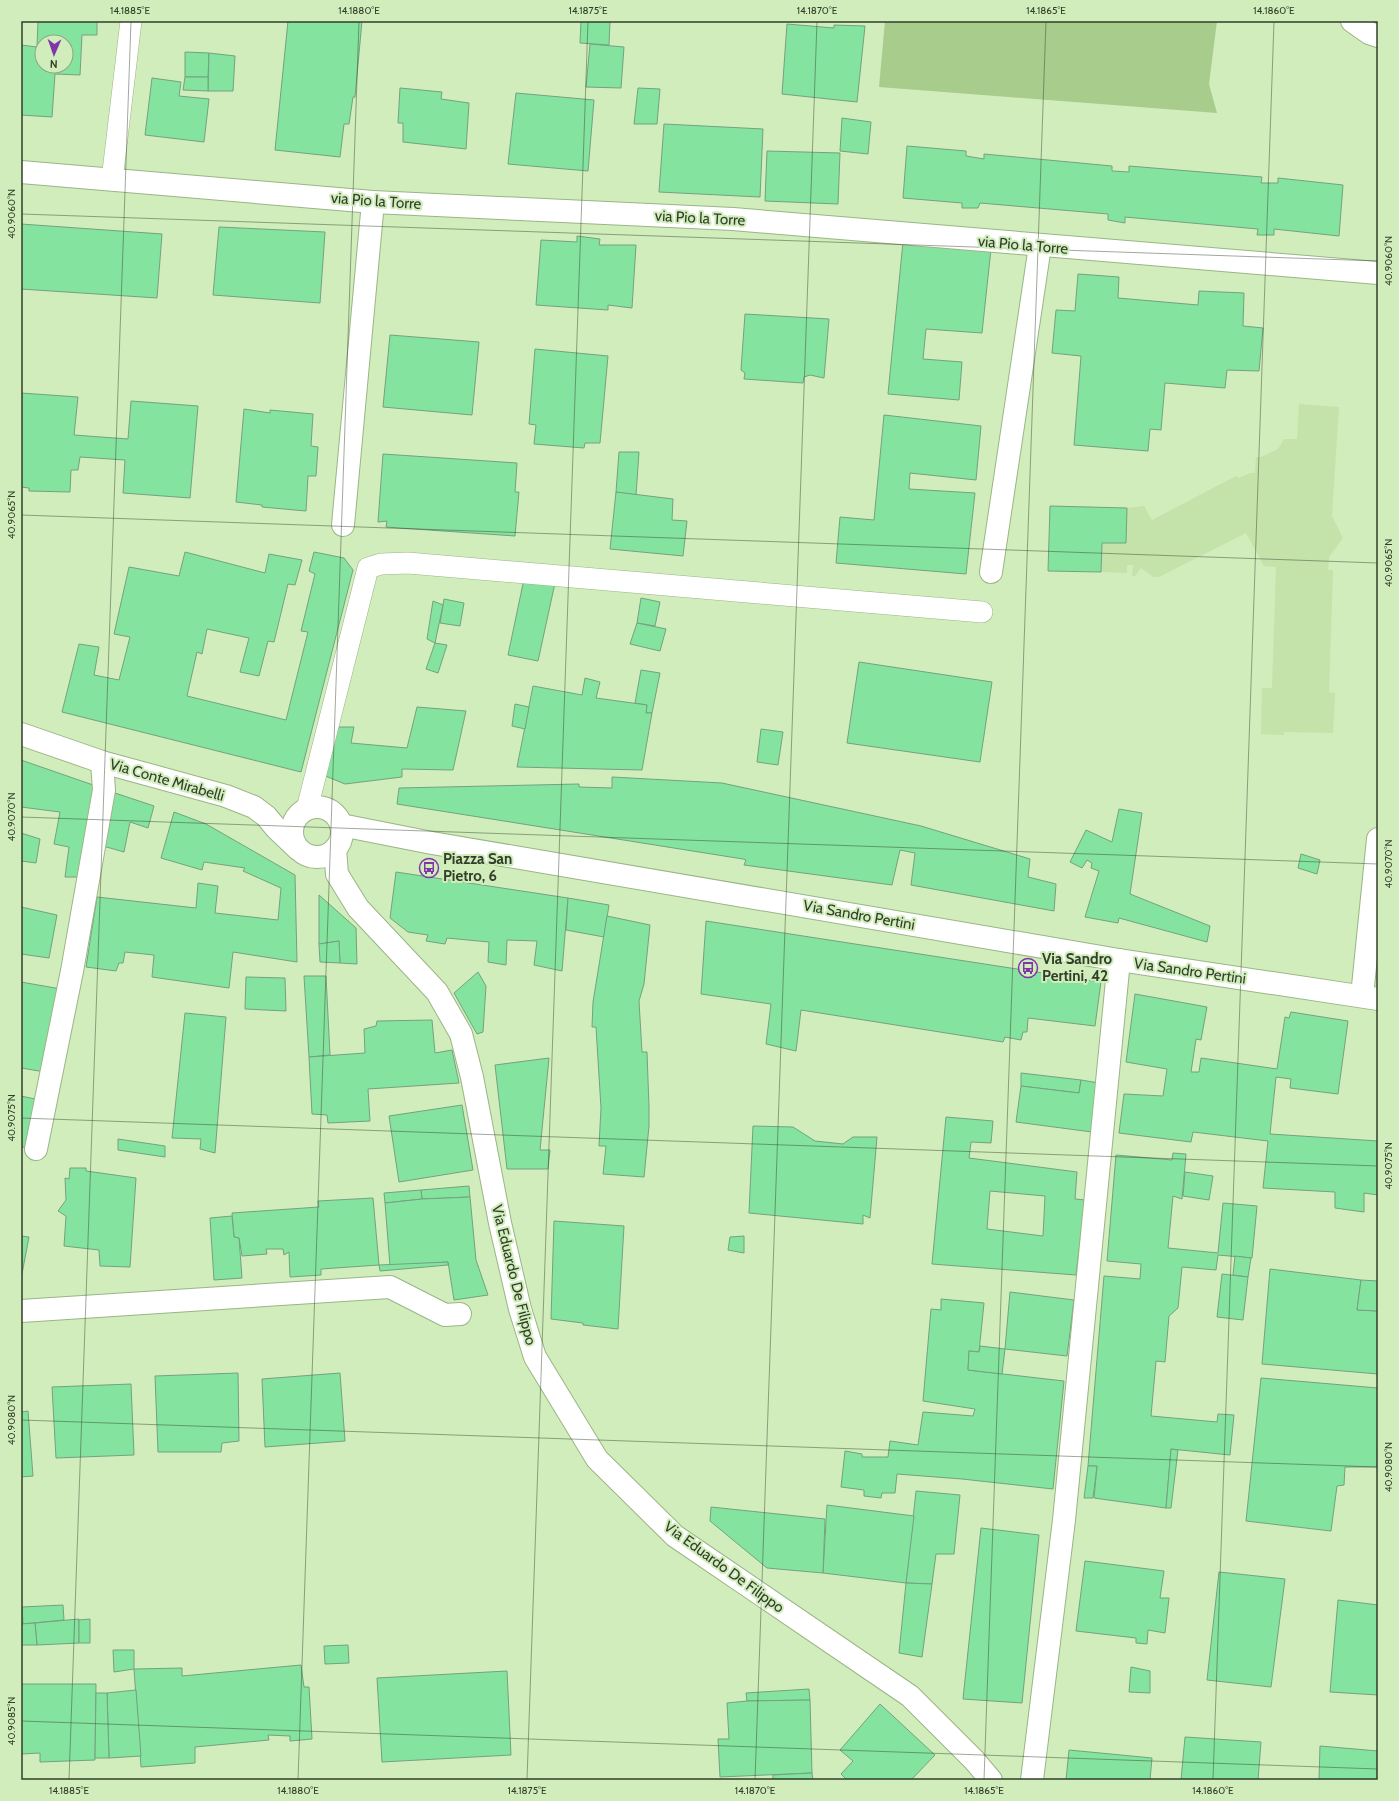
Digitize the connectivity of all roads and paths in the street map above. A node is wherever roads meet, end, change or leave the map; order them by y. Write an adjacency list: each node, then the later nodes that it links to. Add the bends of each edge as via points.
1 (131, 21): 5 (lane)
2 (1352, 21): 3 (street)
3 (1378, 36)
4 (21, 172): 5 (street, via Pio la Torre)
5 (112, 180): 6 (street, via Pio la Torre)
6 (373, 202): 7 (street, via Pio la Torre, via 733,219); 9 (street)
7 (1040, 246): 8 (street, via Pio la Torre); 10 (street)
8 (1378, 273)
9 (343, 525)
10 (991, 572)
11 (982, 612): 14 (lane, via 416,563 381,564 368,568)
12 (21, 734): 13 (street, Via Conte Mirabelli)
13 (102, 762): 17 (street, Via Conte Mirabelli, via 226,796 254,807); 21 (street, via 104,790 72,971)
14 (307, 809): 15 (street, via 323,808 337,817); 17 (street, via 295,819 292,826 292,835)
15 (341, 825): 18 (street, via 342,833); 19 (street, Via Sandro Pertini)
16 (1378, 839): 20 (street)
17 (298, 849): 18 (street, via 321,857)
18 (335, 849): 24 (street, Via Eduardo De Filippo, via 337,874 358,908 438,992 461,1034 472,1077 500,1223 520,1310 535,1357 597,1459 675,1536 910,1696)
19 (1119, 960): 20 (street, Via Sandro Pertini); 25 (street, via 1064,1520)
20 (1370, 998)
21 (36, 1149)
22 (21, 1311): 23 (street, via 390,1287 444,1315)
23 (460, 1314)
24 (991, 1780)
25 (1032, 1780)

